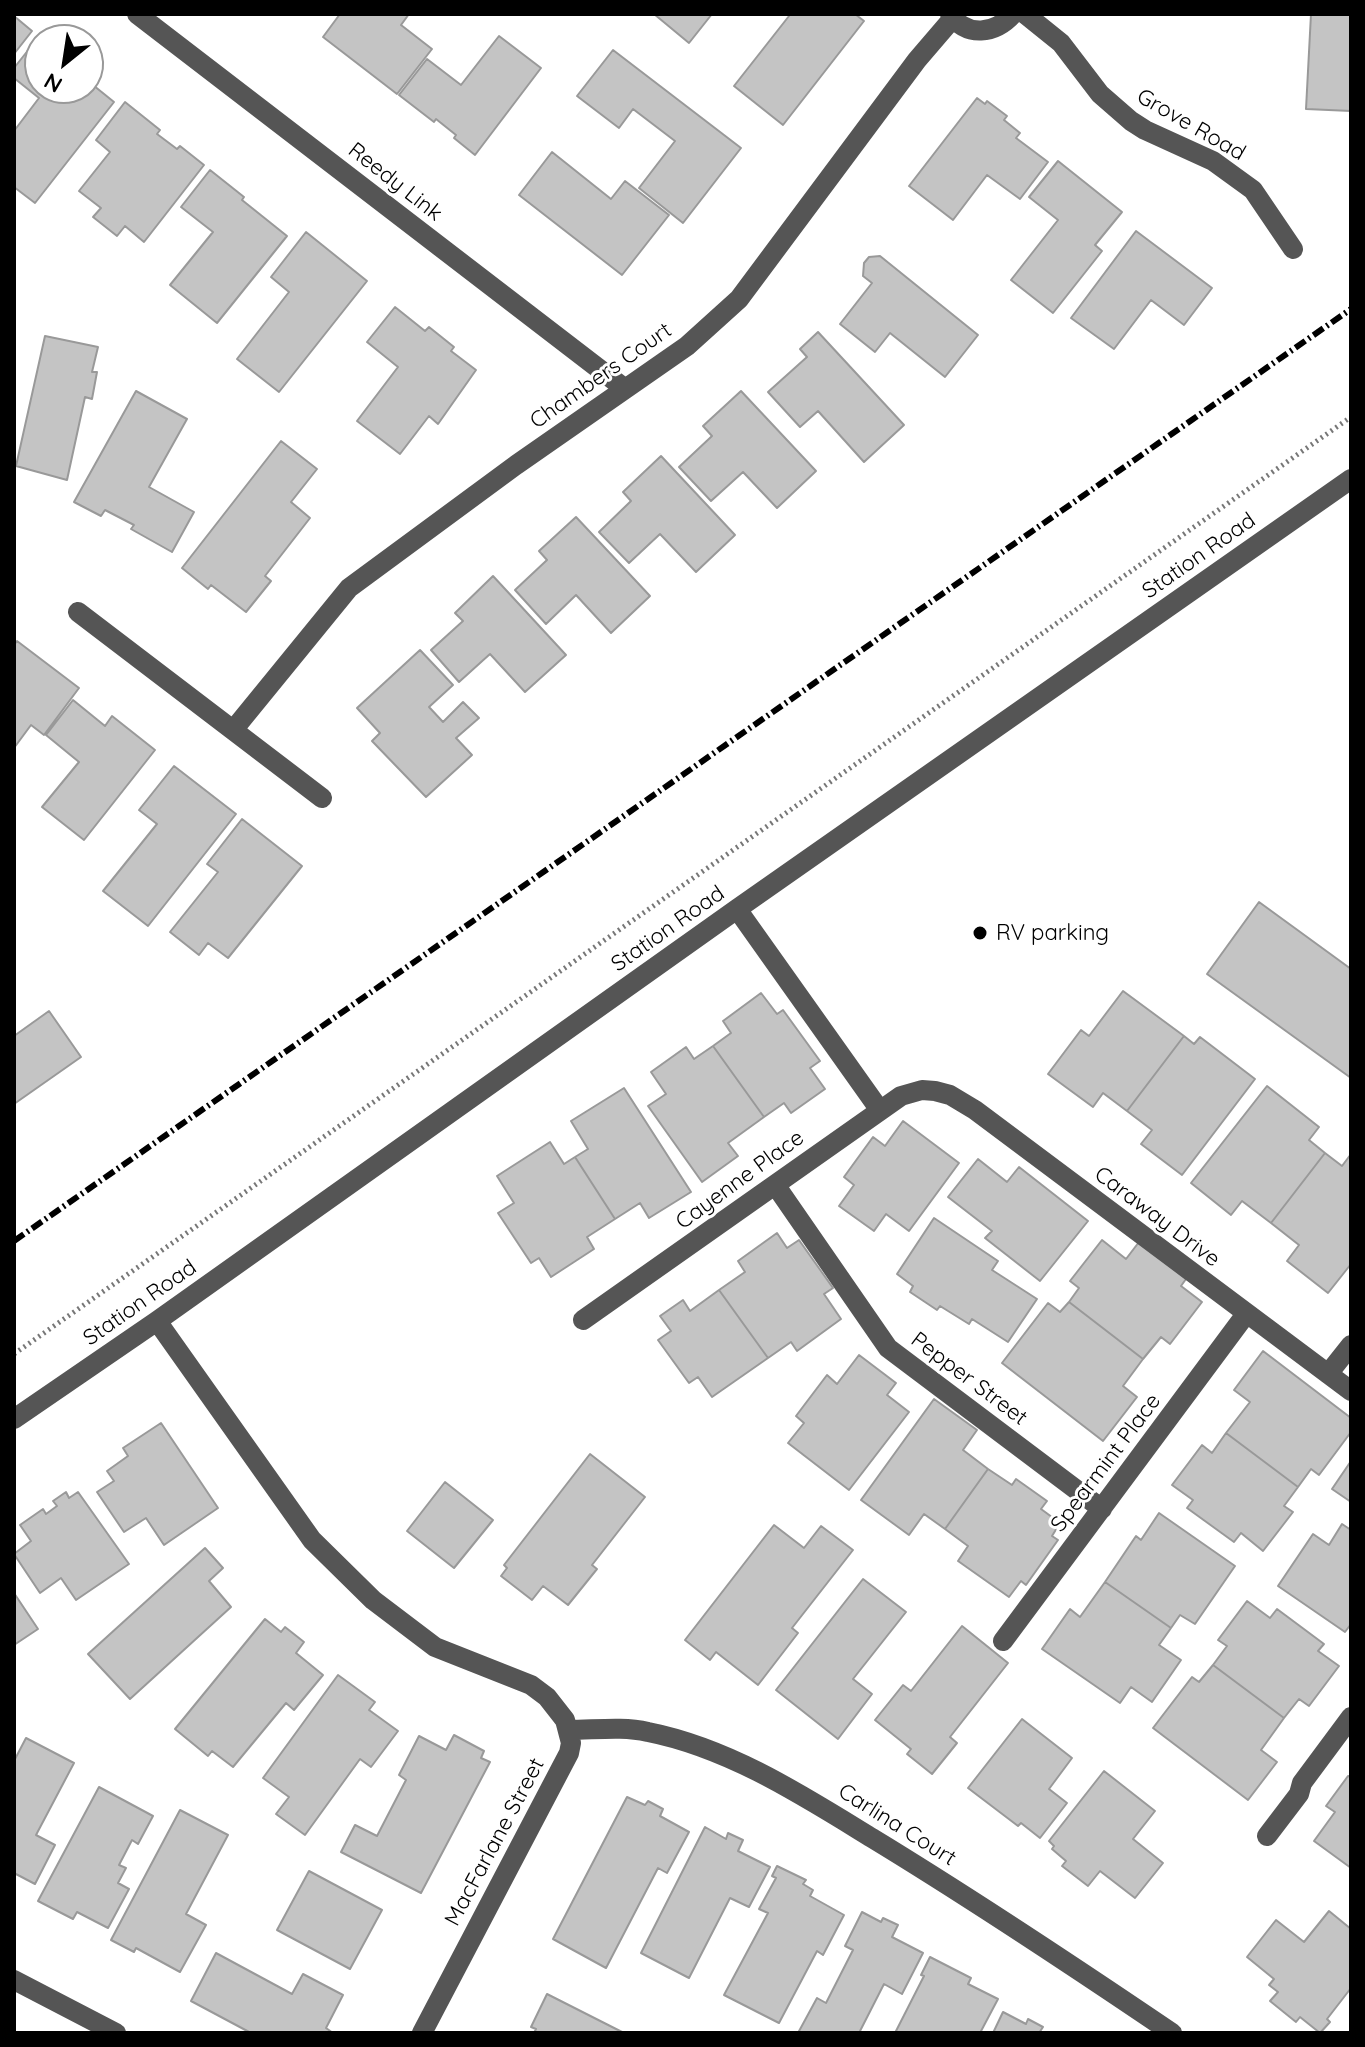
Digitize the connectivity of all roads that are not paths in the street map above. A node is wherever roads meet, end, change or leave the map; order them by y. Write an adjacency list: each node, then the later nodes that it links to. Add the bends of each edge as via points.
1 (137, 14): 6 (street, Reedy Link)
2 (1013, 14): 4 (street, via 984,31 972,31)
3 (1025, 14): 5 (street, Grove Road, via 1061,43 1100,94 1131,121 1213,161 1253,190)
4 (952, 16): 6 (street, Chambers Court, via 739,299 687,346)
5 (1293, 249)
6 (624, 388): 9 (street, Chambers Court, via 349,588)
7 (1351, 479): 11 (street, Station Road)
8 (78, 612): 9 (street)
9 (234, 729): 10 (street)
10 (322, 798)
11 (737, 909): 13 (street); 17 (street, Station Road)
12 (930, 1090): 13 (street, Cayenne Place, via 907,1093); 15 (street, Caraway Drive, via 975,1110)
13 (879, 1109): 14 (street, Cayenne Place)
14 (776, 1186): 16 (street, Cayenne Place); 22 (street, Pepper Street, via 888,1348)
15 (1246, 1314): 19 (street, Caraway Drive); 22 (street, Spearmint Place)
16 (583, 1320)
17 (157, 1321): 21 (street, Station Road); 25 (street, via 312,1540 373,1600 435,1647 531,1685 559,1709)
18 (1351, 1345): 19 (street)
19 (1328, 1374): 20 (street, Caraway Drive)
20 (1351, 1391)
21 (14, 1419)
22 (1102, 1509): 23 (street, Spearmint Place)
23 (1003, 1641)
24 (1351, 1717): 26 (street)
25 (569, 1730): 29 (street, MacFarlane Street, via 569,1753); 30 (street, Carlina Court, via 647,1731 780,1782 928,1872)
26 (1267, 1836)
27 (14, 1980): 28 (street)
28 (116, 2033)
29 (422, 2033)
30 (1172, 2033)

